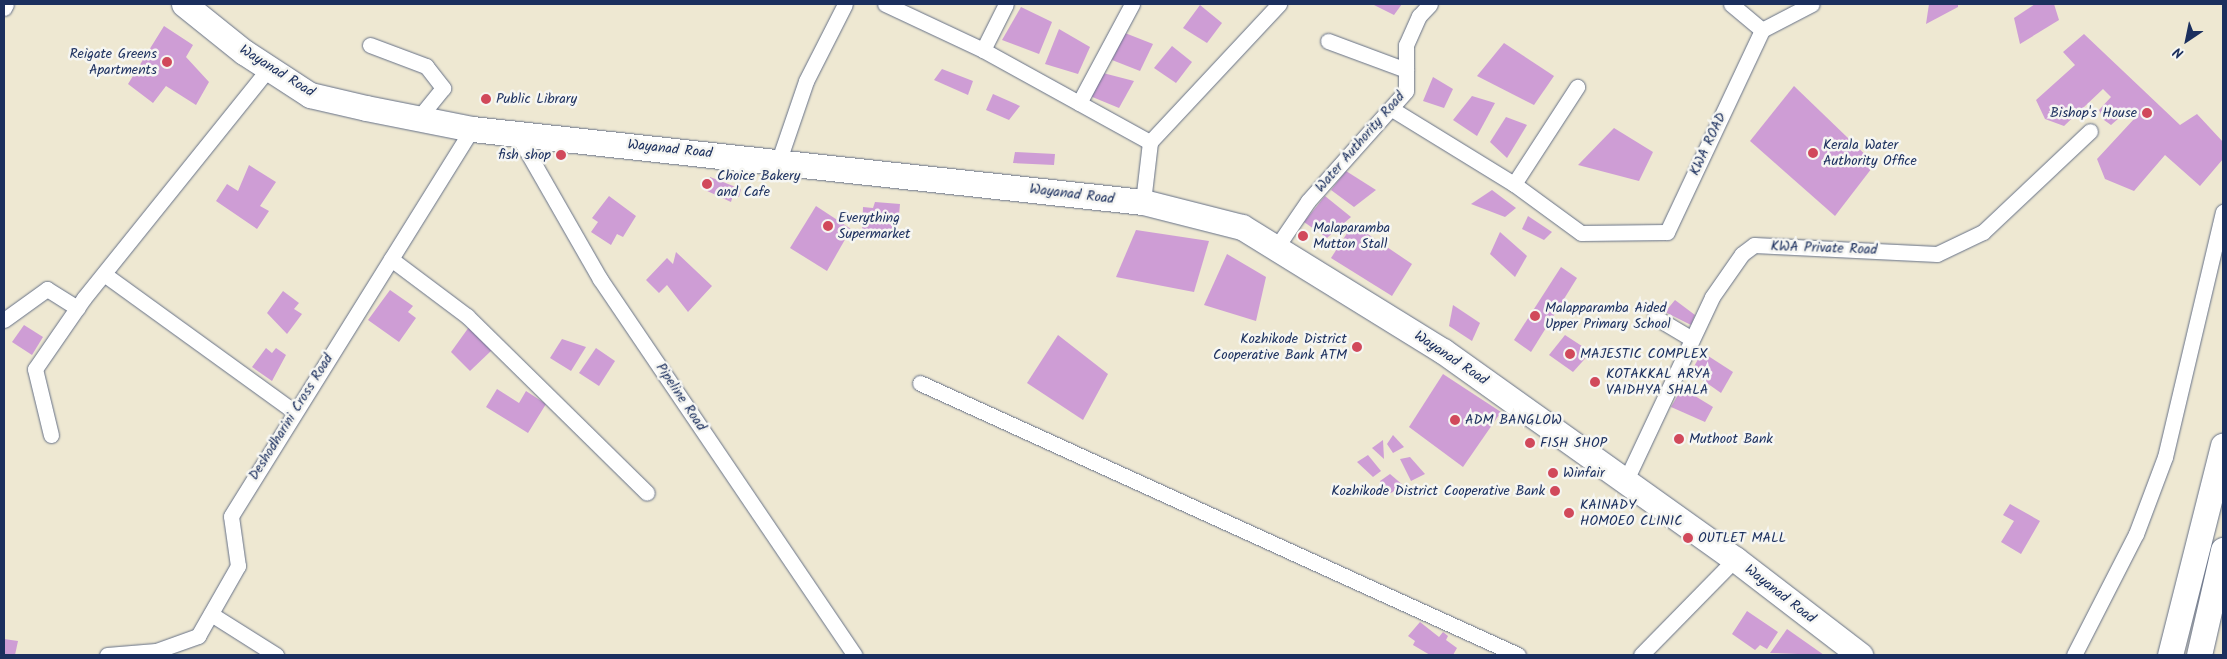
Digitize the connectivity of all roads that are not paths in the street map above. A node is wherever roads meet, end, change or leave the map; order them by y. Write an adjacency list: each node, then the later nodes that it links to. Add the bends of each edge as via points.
1 (6, 4): 11 (street)
2 (184, 4): 16 (highway, Wayanad Road)
3 (845, 4): 26 (street, via 806,81)
4 (885, 4): 15 (street)
5 (1006, 4): 15 (street)
6 (1132, 4): 19 (street)
7 (1279, 4): 25 (street)
8 (1430, 4): 17 (street, Water Authority Road, via 1419,16 1406,45)
9 (1730, 4): 12 (street)
10 (1812, 4): 12 (street)
11 (4, 8)
12 (1762, 30): 27 (street, KWA ROAD, via 1667,232 1581,233)
13 (1328, 41): 17 (street)
14 (370, 45): 21 (street, via 426,66 443,88)
15 (983, 50): 19 (street)
16 (269, 68): 21 (highway, Wayanad Road, via 310,95); 32 (street)
17 (1406, 70): 20 (street, Water Authority Road, via 1406,92)
18 (1577, 87): 27 (street)
19 (1079, 103): 25 (street)
20 (1392, 109): 27 (street); 30 (street, Water Authority Road, via 1308,201)
21 (419, 118): 22 (highway, Wayanad Road)
22 (472, 129): 24 (highway, Wayanad Road); 31 (street, Deshodharini Cross Road)
23 (2090, 132): 36 (street, KWA Private Road, via 1983,232 1937,254 1754,245 1742,254 1712,297)
24 (517, 134): 26 (highway, Wayanad Road); 48 (street, Pipeline Road, via 600,279)
25 (1150, 142): 28 (street)
26 (779, 160): 28 (highway, Wayanad Road)
27 (1514, 184)
28 (1143, 202): 30 (highway, Wayanad Road, via 1233,224)
29 (2223, 212): 52 (street, via 2165,458 2136,534)
30 (1278, 245): 41 (highway, Wayanad Road, via 1443,351)
31 (391, 259): 38 (street, Deshodharini Cross Road); 42 (street, via 467,316)
32 (104, 274): 33 (street); 38 (street)
33 (77, 308): 35 (street, via 47,289); 39 (street, via 35,369)
34 (1656, 317): 36 (street)
35 (4, 320)
36 (1692, 340): 41 (street, KWA Private Road)
37 (920, 383): 49 (street)
38 (293, 411): 45 (street, Deshodharini Cross Road, via 230,516 238,566)
39 (51, 436)
40 (2223, 446): 53 (highway)
41 (1626, 480): 44 (highway, Wayanad Road)
42 (647, 493)
43 (2223, 550): 54 (highway)
44 (1735, 559): 50 (street); 51 (highway, Wayanad Road)
45 (211, 614): 46 (street, Deshodharini Cross Road, via 198,636 156,651); 47 (street)
46 (107, 655)
47 (276, 655)
48 (855, 655)
49 (1518, 655)
50 (1640, 655)
51 (1860, 655)
52 (2074, 655)
53 (2170, 655)
54 (2199, 655)

